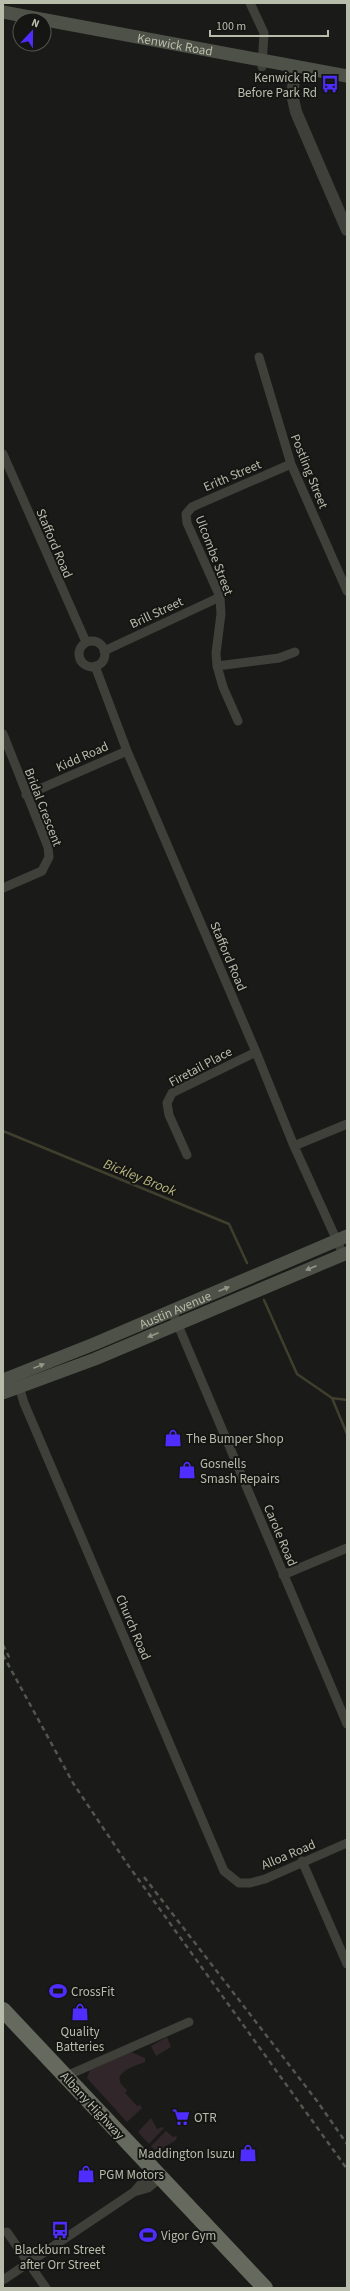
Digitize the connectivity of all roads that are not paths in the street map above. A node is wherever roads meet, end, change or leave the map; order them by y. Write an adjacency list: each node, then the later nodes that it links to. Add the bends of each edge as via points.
1 (250, 3): 4 (street, via 260,27)
2 (3, 12): 4 (main road, Kenwick Road)
3 (52, 27): 4 (main road, Kenwick Road)
4 (259, 63): 5 (main road, Kenwick Road)
5 (296, 70): 6 (main road, Kenwick Road); 7 (main road, Kenwick Road); 8 (street, via 292,94 296,112)
6 (347, 76)
7 (347, 83)
8 (347, 230)
9 (259, 357): 11 (street, Postling Street)
10 (3, 454): 15 (street, Stafford Road)
11 (291, 464): 12 (street, Erith Street, via 192,507); 13 (street, Postling Street)
12 (186, 514): 14 (street, Ulcombe Street, via 187,523)
13 (347, 591)
14 (220, 597): 16 (street, Brill Street); 19 (street, Ulcombe Street)
15 (86, 642): 16 (street, via 98,642); 18 (street, via 79,651 81,660 88,666)
16 (104, 651): 18 (street, via 103,660)
17 (295, 652): 19 (street, via 279,658)
18 (96, 666): 22 (street, Stafford Road)
19 (217, 666): 20 (street, Ulcombe Street)
20 (238, 721)
21 (3, 734): 23 (street, Bridal Crescent)
22 (127, 751): 23 (street, Kidd Road); 25 (street, Stafford Road)
23 (26, 795): 24 (street, Bridal Crescent, via 48,847 49,857 42,871)
24 (3, 888)
25 (256, 1052): 27 (street, Stafford Road); 28 (street, Firetail Place, via 172,1093 167,1103 169,1115)
26 (347, 1124): 27 (street)
27 (294, 1146): 29 (street, Stafford Road)
28 (188, 1156)
29 (342, 1239): 30 (street, Stafford Road); 31 (main road, Austin Avenue, one-way to 29)
30 (345, 1254): 32 (main road, Austin Avenue, one-way to 32)
31 (172, 1311): 32 (street, Carole Road); 34 (main road, Austin Avenue, one-way to 31)
32 (178, 1324): 34 (main road, Austin Avenue, one-way to 34); 37 (street, Carole Road)
33 (3, 1380): 34 (main road, Austin Avenue)
34 (18, 1381): 35 (main road, Austin Avenue); 41 (street, Church Road, via 24,1403 224,1871)
35 (3, 1392)
36 (347, 1548): 37 (street)
37 (283, 1575): 38 (street, Carole Road)
38 (347, 1724)
39 (347, 1844): 40 (street, Alloa Road)
40 (302, 1861): 41 (street, Alloa Road, via 266,1879); 42 (street)
41 (238, 1883)
42 (347, 1964)
43 (3, 2010): 45 (highway, Albany Highway)
44 (189, 2022): 45 (street)
45 (66, 2076): 46 (highway, Albany Highway)
46 (157, 2174): 48 (street, via 148,2188 134,2192); 51 (highway, Albany Highway)
47 (7, 2232): 48 (street)
48 (30, 2262): 49 (street); 50 (street)
49 (3, 2280)
50 (46, 2288)
51 (265, 2288)

